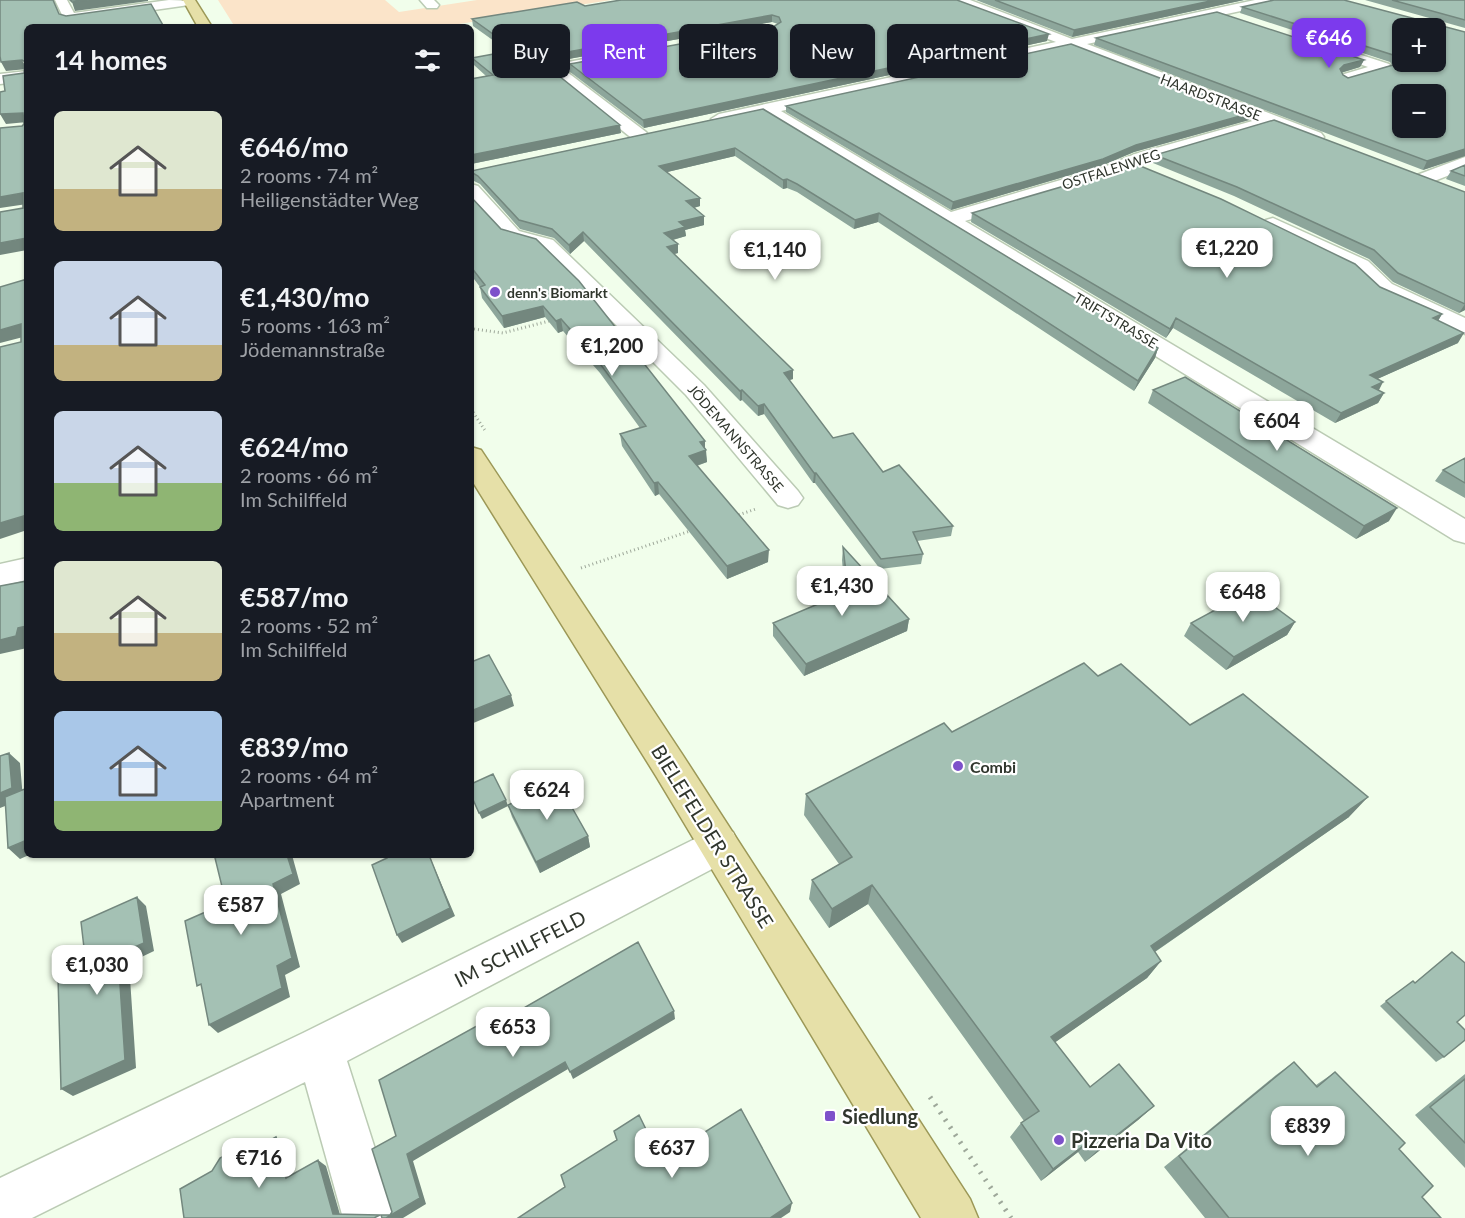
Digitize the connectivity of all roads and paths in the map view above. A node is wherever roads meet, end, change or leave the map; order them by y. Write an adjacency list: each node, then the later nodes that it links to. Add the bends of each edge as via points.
1 (62, 0): 5 (street, via 70,18)
2 (189, 0): 5 (street); 8 (main road)
3 (958, 0): 10 (street, HAARDSTRASSE)
4 (1273, 0): 6 (street)
5 (141, 4)
6 (1216, 12): 7 (street); 10 (street)
7 (1250, 23)
8 (203, 24)
9 (1306, 41): 13 (street, via 1384,67)
10 (1071, 44): 15 (street); 17 (street, HAARDSTRASSE)
11 (582, 63): 18 (street, via 563,67 558,73 646,135)
12 (24, 76): 14 (street)
13 (1346, 78)
14 (0, 79)
15 (766, 109): 16 (street); 26 (street, TRIFTSTRASSE)
16 (709, 121)
17 (1272, 121): 19 (street, HAARDSTRASSE); 21 (street, OSTFALENWEG)
18 (618, 141)
19 (1326, 142)
20 (1465, 162): 23 (street, via 1418,177)
21 (1131, 163): 22 (street); 26 (street, OSTFALENWEG)
22 (1162, 176)
23 (1444, 187)
24 (474, 193): 27 (street, JÖDEMANNSTRASSE, via 512,235 546,244)
25 (1257, 217): 28 (street, via 1360,266 1384,289)
26 (950, 219): 34 (street, TRIFTSTRASSE)
27 (609, 305): 29 (path, via 503,333); 31 (street, JÖDEMANNSTRASSE, via 695,390)
28 (1465, 327)
29 (474, 329)
30 (474, 461): 38 (main road, BIELEFELDER STRASSE)
31 (788, 498): 32 (path)
32 (733, 517)
33 (700, 528): 35 (path)
34 (1465, 533)
35 (578, 569)
36 (24, 570): 37 (street)
37 (0, 575)
38 (719, 845): 39 (street, IM SCHILFFELD); 42 (main road, BIELEFELDER STRASSE)
39 (320, 1050): 40 (street, IM SCHILFFELD); 41 (street)
40 (0, 1206)
41 (370, 1218)
42 (951, 1218)

